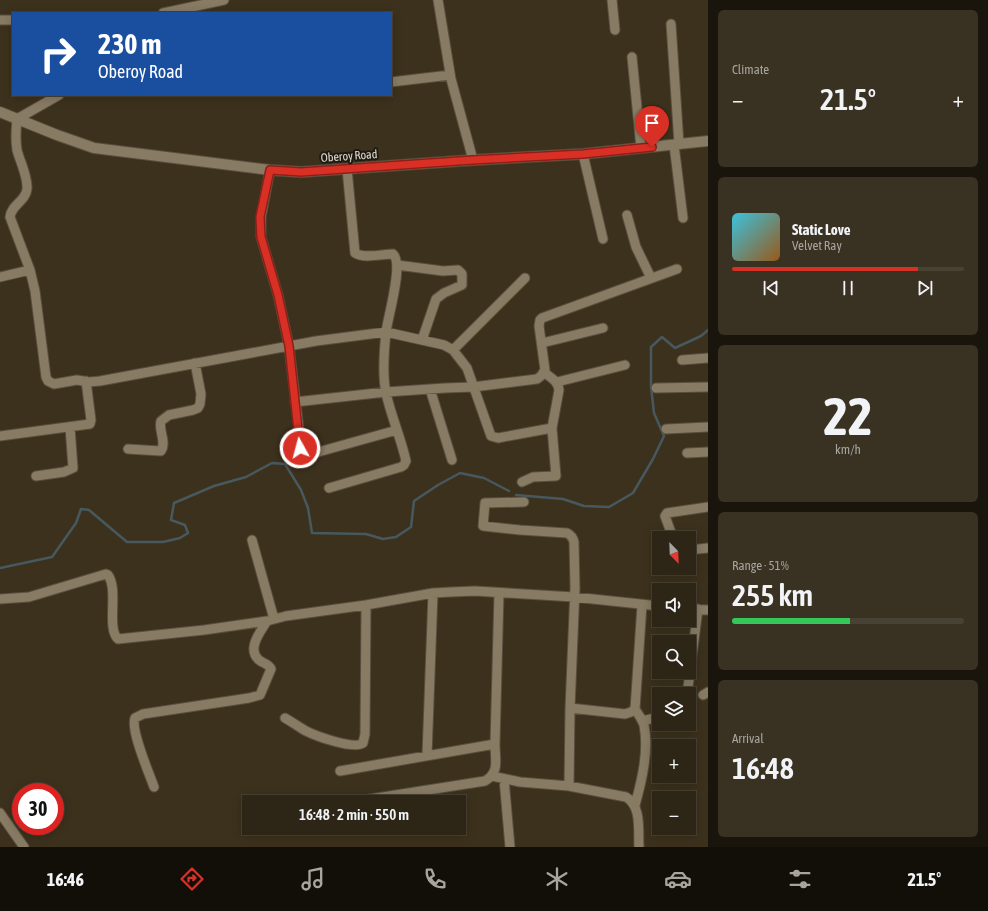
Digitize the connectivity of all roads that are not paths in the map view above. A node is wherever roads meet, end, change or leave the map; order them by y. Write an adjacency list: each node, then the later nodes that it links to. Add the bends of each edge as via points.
1 (224, 0): 4 (street)
2 (438, 0): 10 (street)
3 (612, 0): 8 (street)
4 (168, 12)
5 (0, 20): 6 (street)
6 (12, 20)
7 (671, 24): 16 (street)
8 (615, 30)
9 (632, 57): 17 (street)
10 (450, 75): 11 (street); 19 (street)
11 (392, 82)
12 (57, 96): 14 (street)
13 (0, 112): 14 (street, Oberoy Road)
14 (17, 119): 21 (street, Oberoy Road, via 56,136 94,148); 27 (street, via 15,136 27,189 22,200 10,212 10,217)
15 (708, 141): 16 (street, Oberoy Road)
16 (676, 144): 17 (street, Oberoy Road); 23 (street)
17 (641, 148): 18 (street, Oberoy Road)
18 (583, 154): 19 (street, Oberoy Road); 24 (street)
19 (473, 160): 20 (street, Oberoy Road)
20 (347, 169): 21 (street, Oberoy Road, via 301,172); 25 (street, via 355,253 393,254)
21 (270, 170): 35 (street, via 260,217 261,237 278,295)
22 (627, 215): 30 (street, via 636,246)
23 (683, 218)
24 (603, 239)
25 (397, 265): 32 (street); 33 (street, via 443,271 458,270 462,274 462,285 436,299)
26 (677, 269): 30 (street)
27 (30, 270): 28 (street); 42 (street, via 41,325 48,381 54,384)
28 (0, 277)
29 (525, 278): 36 (street)
30 (651, 278): 34 (street, via 542,318 539,326)
31 (603, 328): 34 (street)
32 (386, 332): 33 (street); 35 (street); 48 (street)
33 (422, 340): 36 (street)
34 (542, 342): 41 (street)
35 (289, 346): 39 (street); 49 (street)
36 (453, 350): 44 (street, via 467,368)
37 (708, 358): 38 (street)
38 (682, 360)
39 (194, 363): 42 (street, via 100,381); 56 (street, via 201,401 198,408 169,416 161,421 161,451)
40 (626, 365): 43 (street)
41 (545, 373): 43 (street); 44 (street, via 537,379)
42 (86, 381): 50 (street, via 91,423)
43 (557, 382): 52 (street, via 559,390)
44 (473, 387): 47 (street); 52 (street, via 491,436 498,438)
45 (708, 387): 46 (street)
46 (656, 388)
47 (430, 389): 48 (street); 59 (street)
48 (386, 392): 49 (street); 54 (street)
49 (295, 402): 54 (street, via 300,448 306,454)
50 (70, 426): 55 (street); 60 (street, via 73,468 64,472)
51 (708, 427): 53 (street)
52 (552, 428): 61 (street, via 556,476 533,477)
53 (666, 429)
54 (397, 430): 62 (street, via 405,456 404,464)
55 (0, 436)
56 (128, 449)
57 (708, 452): 58 (street)
58 (687, 453)
59 (452, 460)
60 (36, 476)
61 (522, 482)
62 (328, 488)
63 (524, 502): 71 (street, via 485,503 484,526 572,535)
64 (708, 507): 65 (street, via 667,513 665,516)
65 (670, 531)
66 (252, 540): 78 (street)
67 (708, 548): 68 (street)
68 (696, 549)
69 (433, 593): 70 (street, via 475,591); 73 (street); 87 (street)
70 (499, 594): 71 (street); 86 (street)
71 (574, 597): 74 (street); 81 (street)
72 (0, 598): 78 (street, via 29,597 106,574 111,579 113,628 118,639)
73 (366, 605): 78 (street); 83 (street, via 363,743 356,746 316,735)
74 (642, 605): 75 (street); 82 (street)
75 (652, 606)
76 (696, 609): 77 (street)
77 (708, 610)
78 (270, 620): 92 (street, via 254,645 256,657 271,669 260,695 143,714 135,718 133,724 136,737)
79 (692, 627): 80 (street)
80 (688, 687)
81 (570, 708): 82 (street, via 625,714); 91 (street)
82 (635, 709): 85 (street)
83 (285, 718)
84 (652, 719): 85 (street)
85 (642, 721): 94 (street, via 645,744 641,783)
86 (495, 744): 87 (street); 89 (street, via 495,768)
87 (427, 755): 88 (street)
88 (340, 771)
89 (492, 776): 90 (street); 93 (street, via 485,781)
90 (504, 779): 91 (street); 97 (street)
91 (569, 786): 94 (street, via 626,797)
92 (154, 787)
93 (396, 795)
94 (635, 805): 98 (street)
95 (0, 813): 96 (street)
96 (24, 847)
97 (510, 847)
98 (639, 847)

